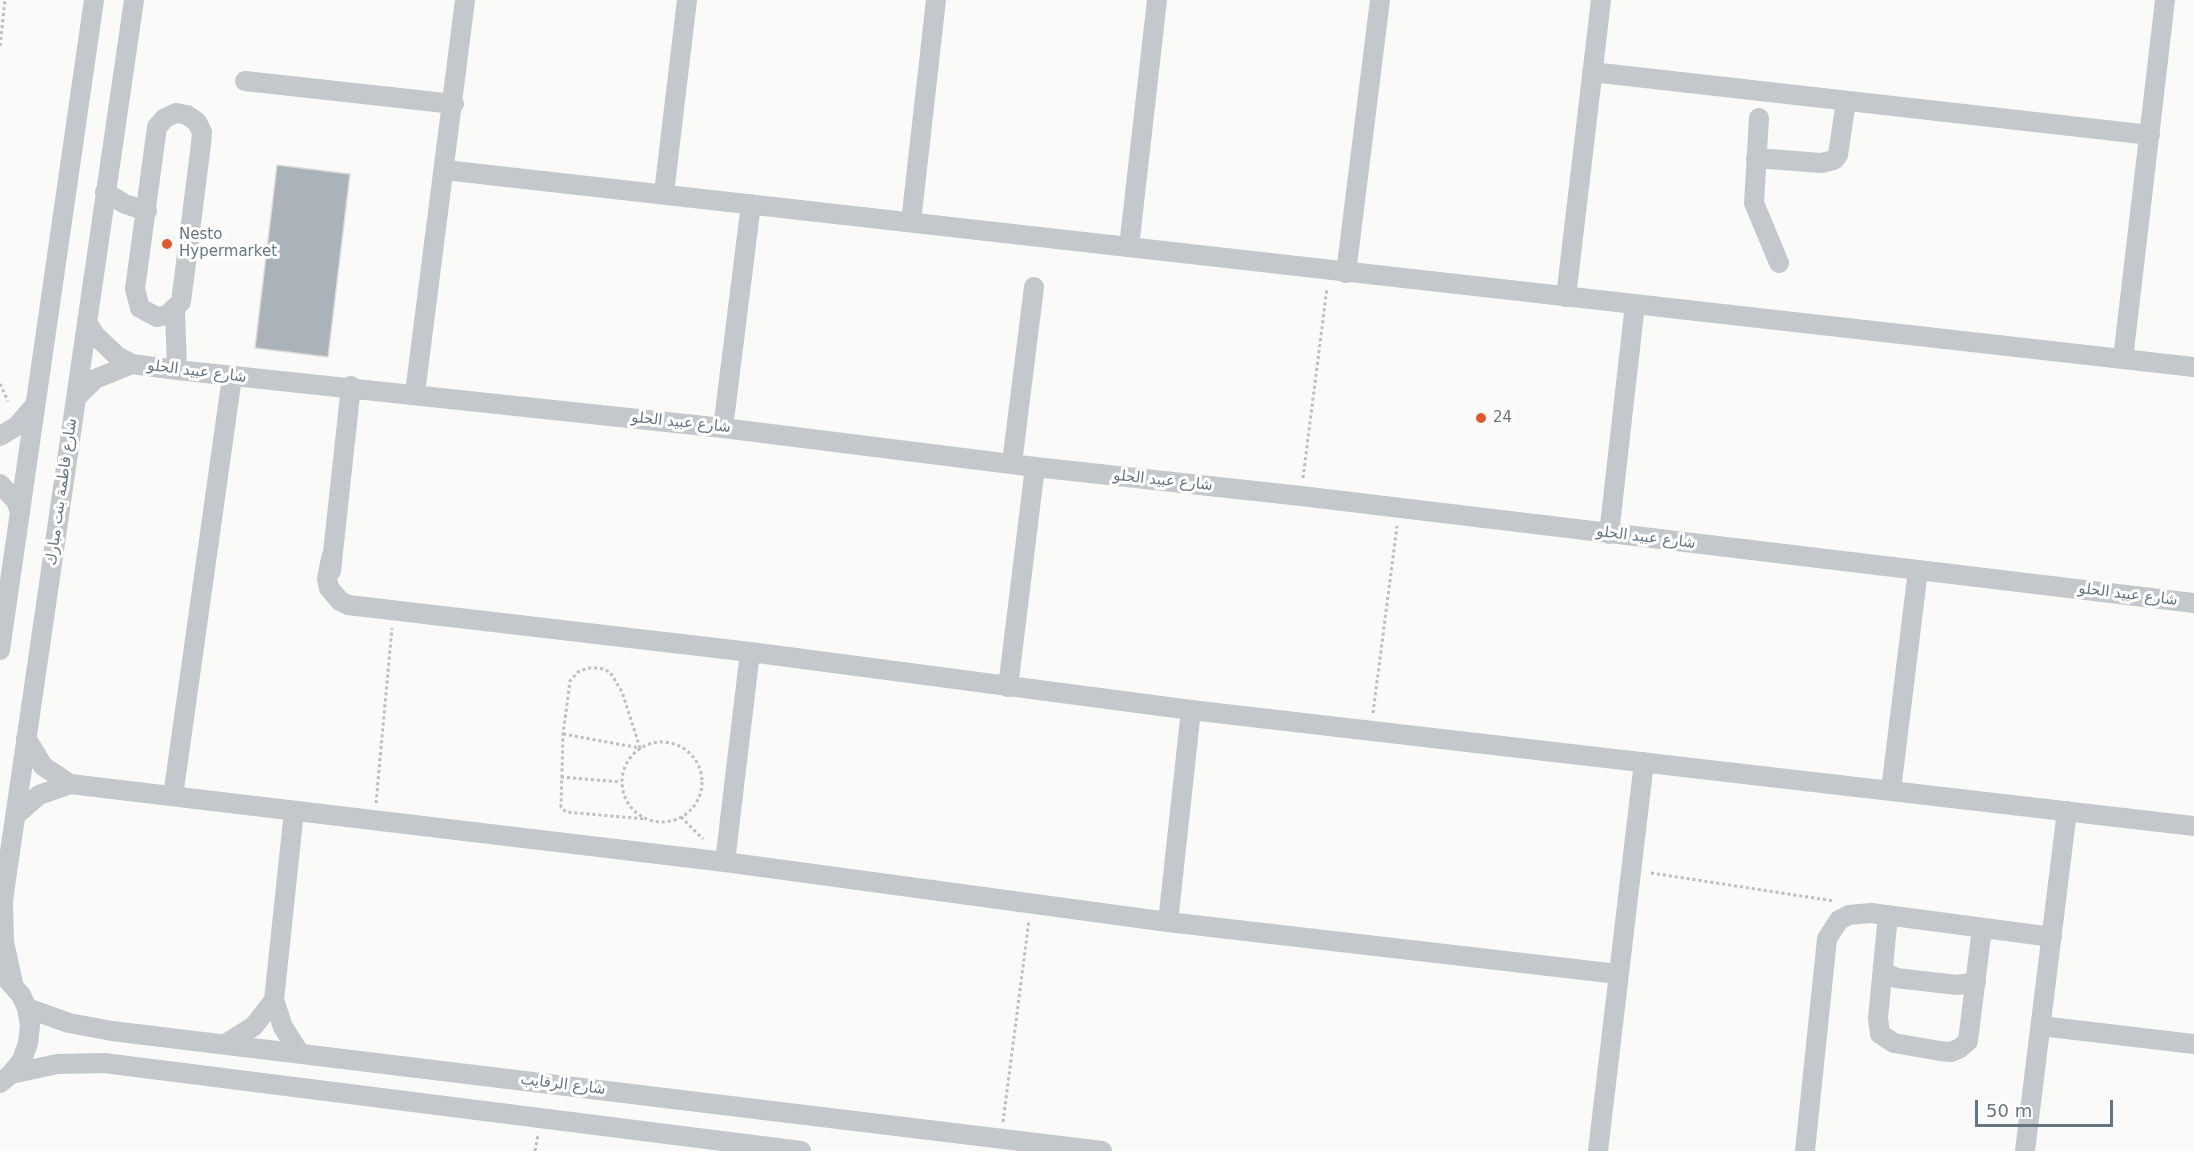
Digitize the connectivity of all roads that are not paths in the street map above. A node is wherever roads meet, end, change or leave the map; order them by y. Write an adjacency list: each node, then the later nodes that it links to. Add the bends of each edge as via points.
1 (94, 0): 39 (street)
2 (134, 0): 18 (street, شارع فاطمة بنت مبارك)
3 (465, 0): 13 (street)
4 (687, 0): 19 (street)
5 (936, 0): 22 (street)
6 (1157, 0): 23 (street)
7 (1380, 0): 25 (street)
8 (1601, 0): 10 (street)
9 (2165, 0): 15 (street)
10 (1592, 72): 12 (street); 27 (street)
11 (245, 81): 13 (street)
12 (1846, 101): 15 (street); 16 (street, via 1834,160 1821,163)
13 (454, 104): 17 (street)
14 (1759, 118): 16 (street)
15 (2150, 135): 31 (street)
16 (1756, 158): 24 (street, via 1755,211)
17 (445, 170): 19 (street); 37 (street)
18 (105, 192): 21 (street); 30 (street, شارع فاطمة بنت مبارك)
19 (664, 193): 20 (street)
20 (751, 204): 22 (street); 40 (street)
21 (147, 211): 29 (street, via 135,299 140,308 157,317); 29 (street, via 157,127 176,113 187,115 202,132 182,293)
22 (911, 222): 23 (street)
23 (1129, 247): 25 (street)
24 (1779, 263)
25 (1338, 272): 27 (street)
26 (1034, 287): 42 (street)
27 (1566, 297): 28 (street)
28 (1635, 304): 31 (street); 46 (street)
29 (175, 310): 34 (street)
30 (87, 322): 32 (street, شارع عبيد الحلو, via 105,347); 38 (street, شارع فاطمة بنت مبارك)
31 (2124, 359): 33 (street)
32 (132, 364): 34 (street, شارع عبيد الحلو); 38 (street, شارع عبيد الحلو, via 95,379)
33 (2194, 367)
34 (177, 370): 35 (street, شارع عبيد الحلو)
35 (232, 377): 36 (street, شارع عبيد الحلو); 57 (street)
36 (351, 386): 37 (street, شارع عبيد الحلو); 50 (street, via 331,558 331,572 349,598 386,609)
37 (416, 393): 40 (street, شارع عبيد الحلو)
38 (76, 398): 53 (street, شارع فاطمة بنت مبارك)
39 (35, 405): 41 (street, via 17,426); 45 (street)
40 (723, 428): 42 (street, شارع عبيد الحلو)
41 (0, 436)
42 (1012, 463): 43 (street, شارع عبيد الحلو)
43 (1035, 467): 46 (street, شارع عبيد الحلو); 51 (street)
44 (0, 484): 45 (street, via 16,501)
45 (20, 512): 49 (street)
46 (1609, 534): 47 (street, شارع عبيد الحلو)
47 (1918, 570): 48 (street, شارع عبيد الحلو); 56 (street)
48 (2194, 603)
49 (0, 650)
50 (750, 652): 51 (street); 62 (street)
51 (1008, 687): 52 (street)
52 (1191, 710): 54 (street); 64 (street)
53 (26, 738): 55 (street, via 43,766); 60 (street, شارع فاطمة بنت مبارك)
54 (1644, 762): 56 (street); 68 (street)
55 (70, 784): 57 (street); 60 (street, via 39,795)
56 (1891, 790): 59 (street)
57 (172, 796): 58 (street)
58 (294, 811): 62 (street); 71 (street)
59 (2067, 811): 61 (street); 66 (street)
60 (15, 816): 69 (street, شارع فاطمة بنت مبارك, via 2,921)
61 (2194, 826)
62 (725, 862): 64 (street)
63 (1888, 915): 65 (street); 67 (street); 81 (street, via 1849,915 1839,920 1827,939)
64 (1168, 922): 68 (street)
65 (1982, 928): 66 (street); 70 (street)
66 (2052, 937): 73 (street)
67 (1883, 971): 70 (street, via 1896,978 1957,986); 70 (street, via 1877,1026 1880,1034 1894,1043 1940,1052 1951,1052 1968,1041)
68 (1618, 974): 80 (street)
69 (7, 978): 72 (street, شارع فاطمة بنت مبارك)
70 (1976, 982)
71 (274, 1000): 74 (street, via 254,1026); 76 (street, via 283,1027)
72 (27, 1008): 74 (street, شارع الرقايب, via 90,1028); 77 (street, via 28,1043 22,1060)
73 (2040, 1026): 75 (street); 82 (street)
74 (227, 1043): 76 (street, شارع الرقايب)
75 (2194, 1044)
76 (299, 1052): 79 (street, شارع الرقايب)
77 (4, 1081): 78 (street, via 57,1064 104,1063)
78 (801, 1151)
79 (1102, 1151)
80 (1598, 1151)
81 (1804, 1151)
82 (2025, 1151)

